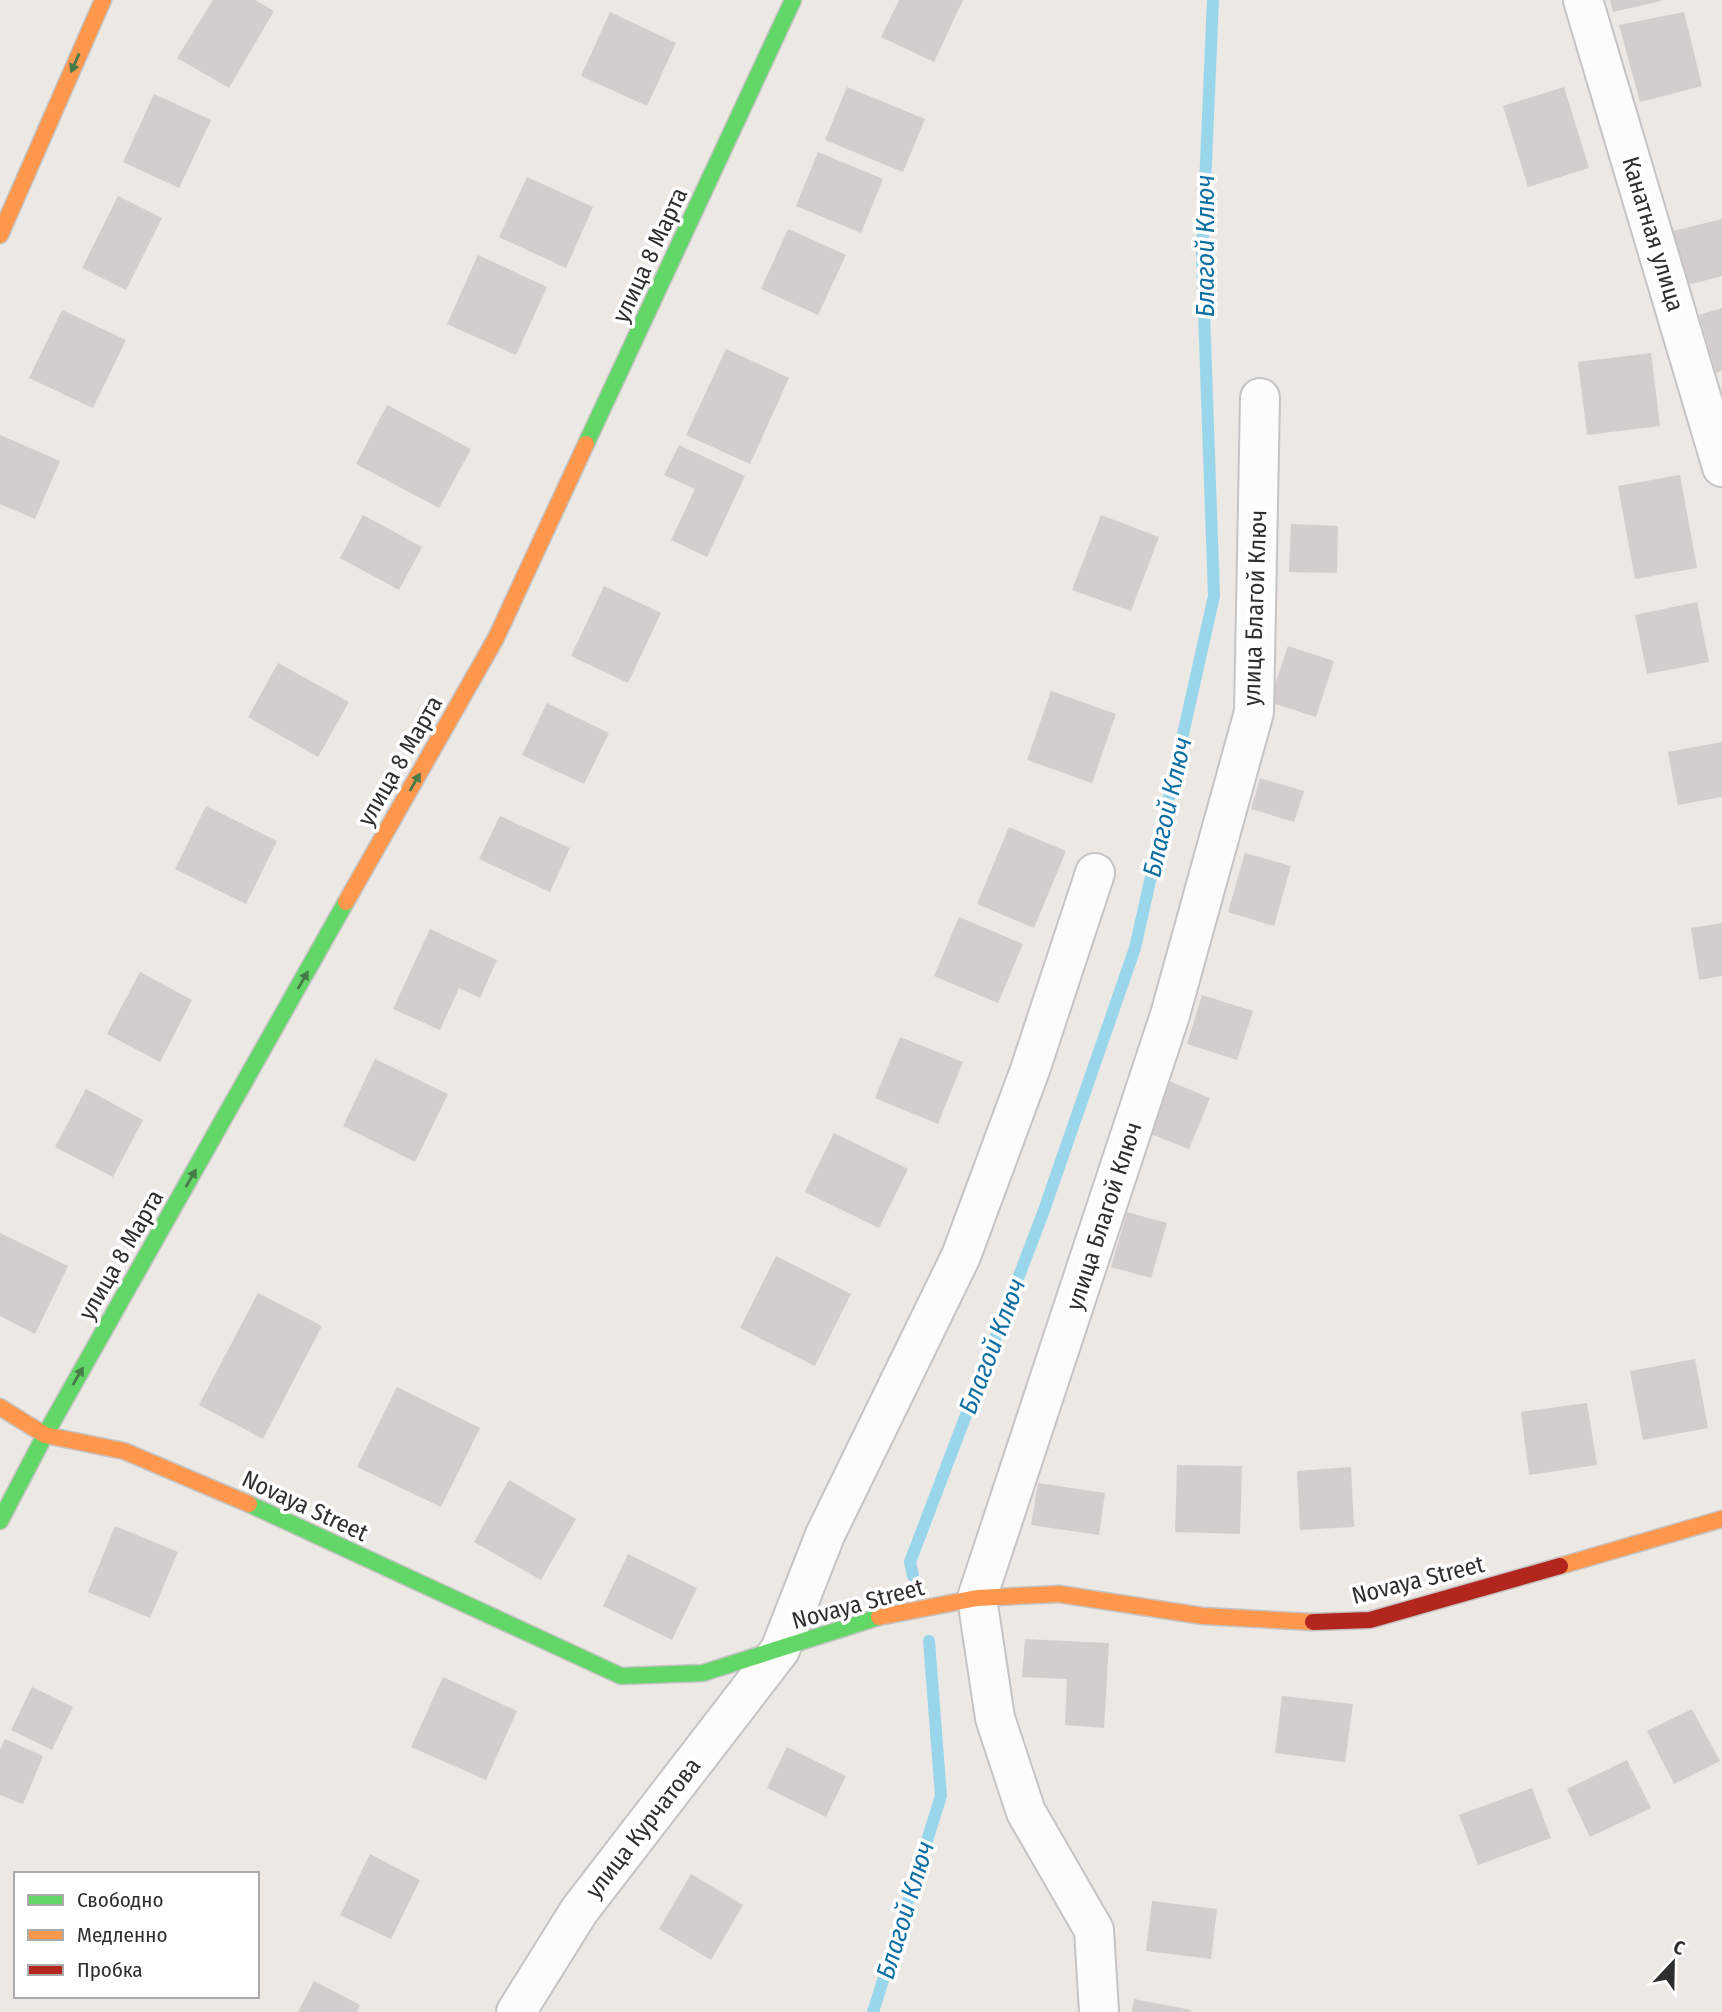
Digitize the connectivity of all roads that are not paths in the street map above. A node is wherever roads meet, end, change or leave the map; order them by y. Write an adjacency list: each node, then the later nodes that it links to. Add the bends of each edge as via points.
1 (103, 0): 4 (street, one-way to 4)
2 (793, 0): 9 (street, улица 8 Марта, one-way to 2, via 496,638)
3 (1583, 0): 6 (street, Канатная улица)
4 (0, 236)
5 (1260, 398): 12 (street, улица Благой Ключ, via 1254,712 1170,1015)
6 (1722, 467)
7 (1095, 873): 13 (street, via 1030,1070 961,1256 825,1535)
8 (0, 1407): 9 (street)
9 (45, 1435): 11 (street, улица 8 Марта); 13 (street, Novaya Street, via 124,1451 196,1480 621,1676 703,1673)
10 (1722, 1520): 12 (street, Novaya Street, via 1370,1620 1295,1623 1203,1616 1059,1594)
11 (0, 1521)
12 (977, 1598): 13 (street, Novaya Street, via 883,1616); 15 (street, улица Благой Ключ, via 995,1718 1027,1812 1094,1930)
13 (780, 1650): 14 (street, улица Курчатова, via 579,1911)
14 (516, 2012)
15 (1099, 2012)

